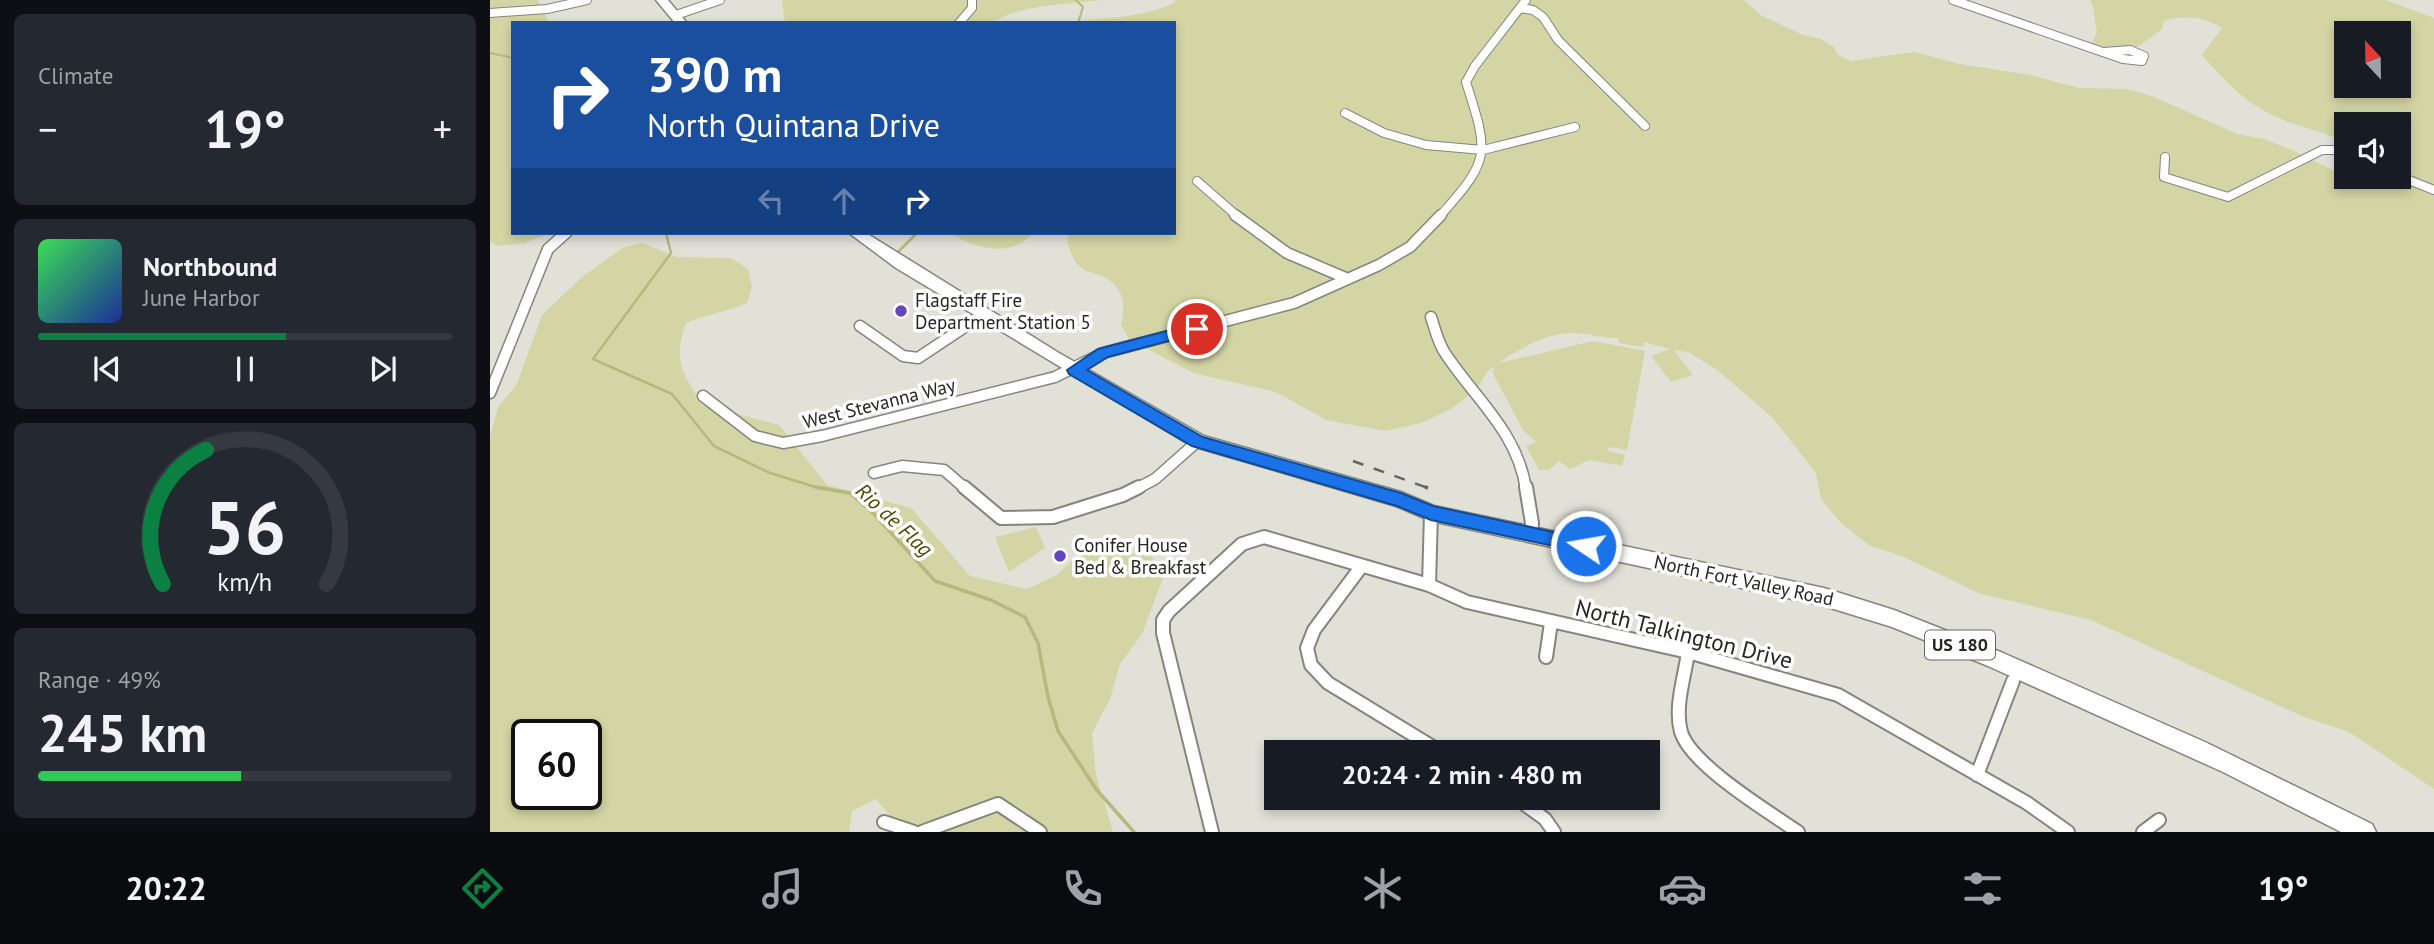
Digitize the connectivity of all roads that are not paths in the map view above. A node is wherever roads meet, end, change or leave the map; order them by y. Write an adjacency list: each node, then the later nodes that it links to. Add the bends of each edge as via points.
1 (587, 0): 7 (street, via 547,9)
2 (662, 0): 8 (main road)
3 (720, 0): 8 (street)
4 (972, 0): 9 (street, via 972,8)
5 (1953, 0): 10 (street)
6 (1523, 4): 12 (street, via 1543,17 1558,40); 14 (street, via 1466,82)
7 (490, 13)
8 (679, 19)
9 (961, 21)
10 (2104, 52)
11 (1345, 113): 14 (street, via 1426,145)
12 (1645, 126)
13 (1576, 127): 14 (street)
14 (1483, 150): 22 (street, West Stevanna Way, via 1479,167 1410,247)
15 (2334, 150): 16 (street, via 2322,150 2228,197 2164,177)
16 (2165, 157)
17 (1198, 181): 22 (street, via 1253,230 1287,253)
18 (2411, 181): 19 (street)
19 (2434, 191)
20 (564, 235): 27 (street, via 548,249)
21 (859, 235): 23 (main road, North Fort Valley Road / US 180)
22 (1348, 279): 26 (street, West Stevanna Way, via 1294,303 1103,353)
23 (984, 314): 25 (street, via 918,358 903,356); 26 (main road, North Fort Valley Road / US 180)
24 (1431, 317): 32 (street, via 1443,351 1508,439 1524,474)
25 (860, 326)
26 (1074, 370): 28 (street, West Stevanna Way, via 783,443 754,436); 29 (main road, North Fort Valley Road / US 180)
27 (490, 393)
28 (703, 396)
29 (1198, 441): 30 (street, via 1155,479 1123,495 1054,517 1001,518 944,470 902,466); 31 (main road, North Fort Valley Road / US 180, via 1401,500)
30 (874, 473)
31 (1431, 513): 32 (main road, North Fort Valley Road / US 180); 34 (street)
32 (1531, 535): 52 (main road, North Fort Valley Road / US 180, via 1824,597 1887,615 2250,772)
33 (1361, 567): 34 (street, North Talkington Drive); 39 (street, via 1311,633 1307,658 1314,673); 47 (street, North Talkington Drive, via 1264,537 1241,544 1163,620)
34 (1429, 585): 35 (street, North Talkington Drive, via 1467,602)
35 (1551, 623): 36 (street, North Talkington Drive); 37 (street)
36 (1688, 652): 40 (street, North Talkington Drive, via 1838,695); 49 (street, via 1679,720 1687,747)
37 (1546, 657)
38 (2013, 681): 40 (street)
39 (1421, 740)
40 (1977, 775): 50 (street, North Talkington Drive)
41 (1533, 810): 48 (street)
42 (2159, 820): 51 (street)
43 (884, 822): 44 (street)
44 (914, 832)
45 (922, 832): 46 (street, via 998,804)
46 (1040, 832)
47 (1212, 832)
48 (1554, 832)
49 (1798, 832)
50 (2068, 832)
51 (2143, 832)
52 (2364, 832)

